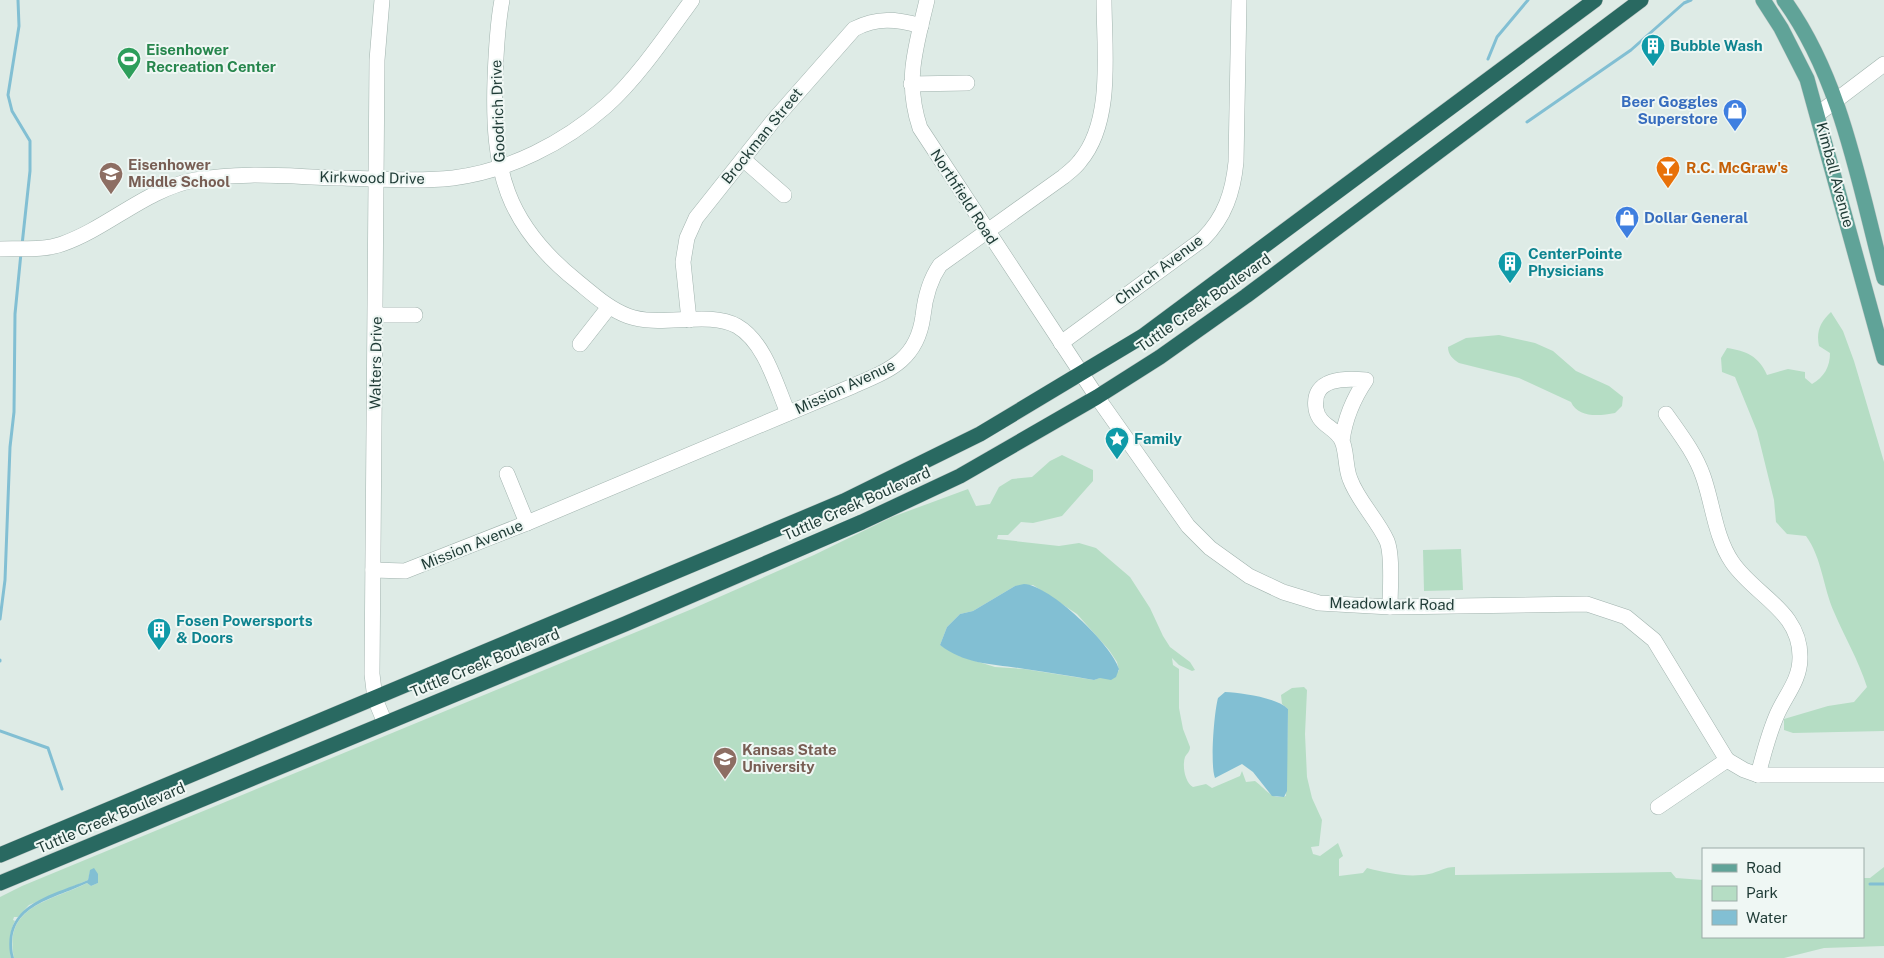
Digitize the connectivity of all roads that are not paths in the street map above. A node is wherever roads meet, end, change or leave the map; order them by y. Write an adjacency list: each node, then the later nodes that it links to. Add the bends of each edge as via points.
1 (382, 0): 21 (street, Walters Drive, via 377,60)
2 (502, 0): 20 (street, Goodrich Drive, via 494,94)
3 (927, 0): 12 (street, Northfield Road)
4 (1104, 0): 23 (street, Mission Avenue, via 1103,105 1093,141 1080,161 1063,177)
5 (1239, 0): 30 (street, Church Avenue, via 1236,162 1234,180 1223,213 1203,239)
6 (1595, 0): 33 (highway, Tuttle Creek Boulevard, via 1229,274 1143,336)
7 (1641, 0): 34 (highway, Tuttle Creek Boulevard, via 1246,296)
8 (1763, 0): 18 (main road, Kimball Avenue, via 1800,64)
9 (1784, 0): 13 (main road, Kimball Avenue)
10 (1794, 0): 13 (main road)
11 (687, 1): 20 (street, Kirkwood Drive, via 632,78 607,106 545,149)
12 (921, 26): 16 (street, Northfield Road); 19 (street, Brockman Street, via 886,19 854,29)
13 (1805, 32): 17 (main road, Kimball Avenue)
14 (1884, 64): 17 (street)
15 (967, 83): 16 (street)
16 (911, 84): 23 (street, Northfield Road, via 920,128)
17 (1834, 100): 18 (street); 25 (main road, Kimball Avenue)
18 (1818, 114): 32 (main road, Kimball Avenue)
19 (743, 159): 22 (street); 29 (street, Brockman Street, via 696,218 687,238 683,262)
20 (499, 168): 21 (street, Kirkwood Drive, via 452,178); 26 (street, Goodrich Drive, via 514,206 542,250)
21 (376, 179): 24 (street, Kirkwood Drive, via 232,175 194,180 165,189 63,244); 27 (street, Walters Drive)
22 (784, 195)
23 (986, 231): 30 (street, Northfield Road); 35 (street, Mission Avenue, via 948,258 933,275 917,339 901,361 885,372)
24 (0, 249)
25 (1884, 278)
26 (609, 307): 29 (street, Goodrich Drive, via 630,317); 31 (street)
27 (376, 315): 28 (street); 40 (street, Walters Drive)
28 (415, 315)
29 (689, 320): 35 (street, Goodrich Drive, via 736,325 754,339)
30 (1061, 343): 33 (street, Northfield Road)
31 (580, 344)
32 (1884, 358)
33 (1081, 375): 34 (street, Meadowlark Road); 42 (highway, Tuttle Creek Boulevard, via 980,434 844,501)
34 (1097, 397): 41 (street, Meadowlark Road, via 1188,526 1210,548 1249,576 1283,592 1319,602); 43 (highway, Tuttle Creek Boulevard, via 960,476 862,522)
35 (788, 413): 39 (street, Mission Avenue)
36 (1666, 414): 45 (street, via 1694,456 1703,476 1723,547 1731,561 1788,619 1797,638 1800,671 1776,718)
37 (1342, 440): 41 (street, via 1350,478 1387,543)
38 (506, 474): 39 (street)
39 (527, 523): 40 (street, Mission Avenue, via 405,571)
40 (373, 570): 42 (street, Walters Drive, via 372,674)
41 (1390, 607): 44 (street, Meadowlark Road, via 1587,604 1626,617 1654,640)
42 (375, 699): 43 (street, Walters Drive); 48 (highway, Tuttle Creek Boulevard)
43 (385, 723): 49 (highway, Tuttle Creek Boulevard)
44 (1727, 760): 45 (street); 47 (street)
45 (1758, 775): 46 (street)
46 (1884, 775)
47 (1658, 807)
48 (0, 855)
49 (0, 883)

